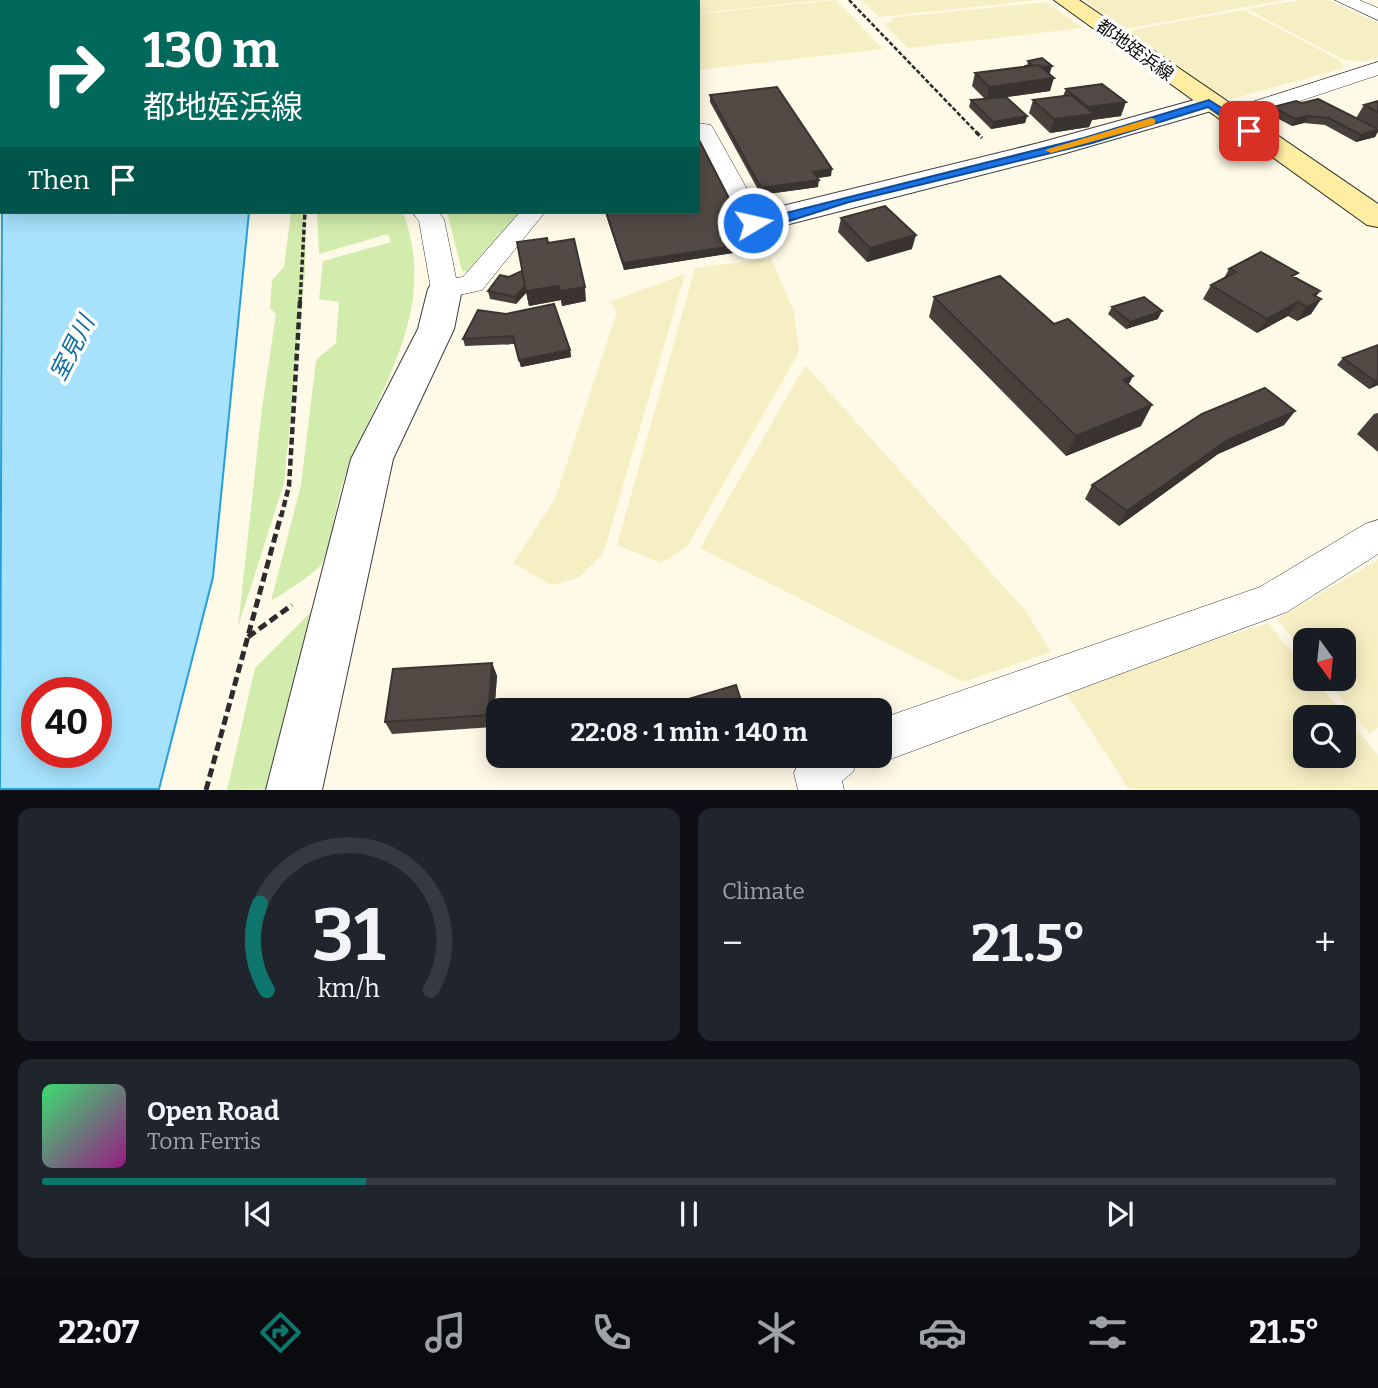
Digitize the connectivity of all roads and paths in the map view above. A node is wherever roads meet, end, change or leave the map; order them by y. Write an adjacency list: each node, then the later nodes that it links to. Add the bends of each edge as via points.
1 (849, 0): 8 (path)
2 (1065, 0): 6 (main road, 都地姪浜線)
3 (1344, 0): 4 (street)
4 (1378, 15)
5 (1378, 68): 6 (street)
6 (1219, 110): 8 (street); 9 (main road, 都地姪浜線)
7 (700, 130): 13 (street)
8 (1004, 161): 13 (street)
9 (1375, 213)
10 (305, 214): 18 (path, via 289,486)
11 (426, 214): 14 (street, via 431,219)
12 (531, 214): 14 (street, via 471,284)
13 (753, 223)
14 (446, 289): 19 (street, via 436,329 372,459)
15 (1378, 535): 16 (street, via 1273,600)
16 (892, 737)
17 (823, 768): 20 (street, via 817,773)
18 (206, 789)
19 (294, 789)
20 (821, 789)

